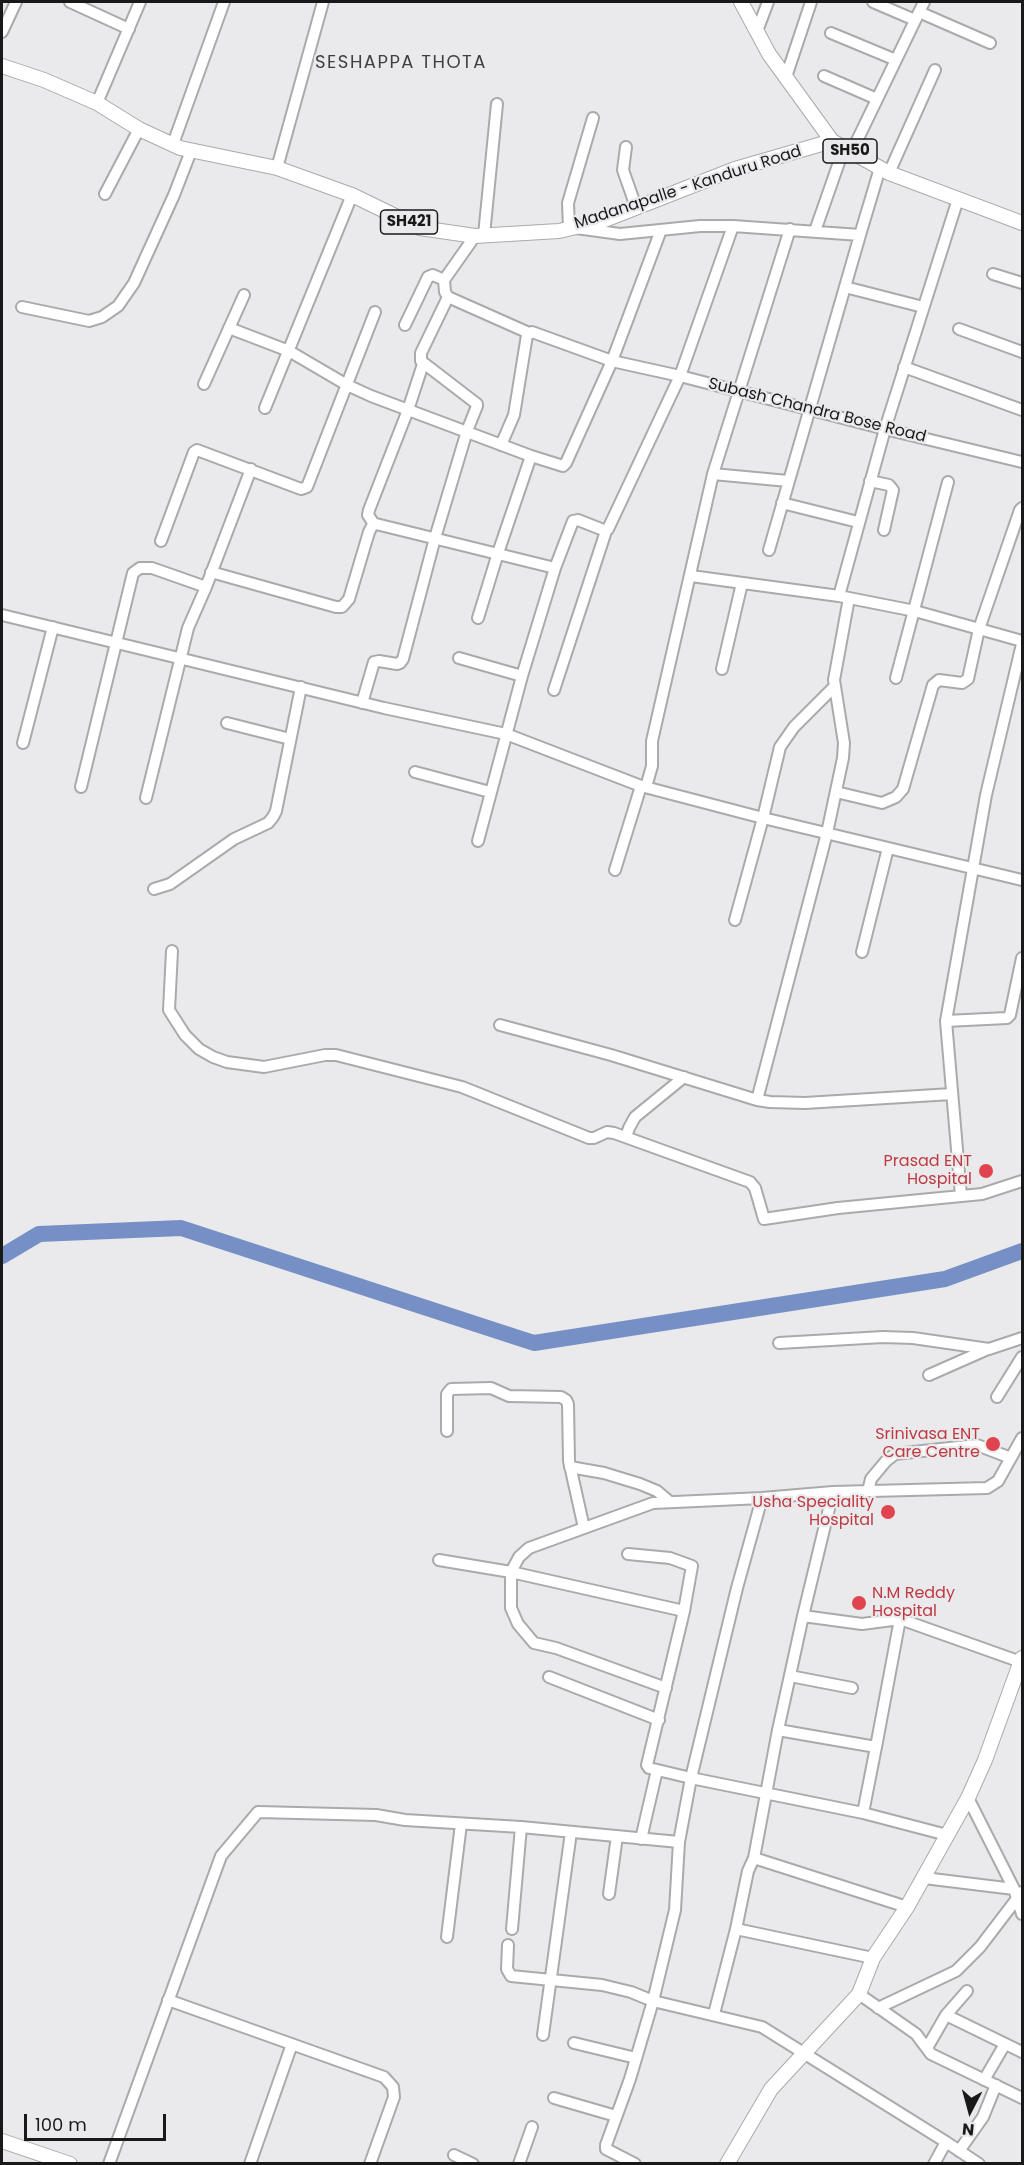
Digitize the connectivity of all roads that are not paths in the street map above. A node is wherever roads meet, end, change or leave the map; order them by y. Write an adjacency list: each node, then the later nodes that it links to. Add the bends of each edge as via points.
1 (15, 2): 14 (street)
2 (70, 2): 12 (street)
3 (140, 2): 12 (street)
4 (224, 2): 27 (street)
5 (323, 2): 31 (street)
6 (741, 2): 13 (main road, SH50)
7 (768, 2): 13 (street)
8 (811, 2): 21 (street)
9 (873, 2): 11 (street)
10 (924, 2): 11 (street)
11 (917, 16): 16 (street); 17 (street)
12 (129, 28): 23 (street)
13 (757, 31): 21 (main road, SH50)
14 (2, 32)
15 (831, 33): 17 (street)
16 (990, 43)
17 (896, 60): 22 (street)
18 (2, 66): 23 (main road, Madanapalle - Kanduru Road / SH421)
19 (935, 70): 32 (street)
20 (824, 76): 22 (street)
21 (786, 77): 29 (main road, SH50)
22 (877, 99): 29 (street)
23 (97, 103): 26 (main road, Madanapalle - Kanduru Road / SH421)
24 (497, 104): 43 (street)
25 (593, 118): 39 (street, via 568,203)
26 (139, 129): 27 (main road, Madanapalle - Kanduru Road / SH421); 33 (street)
27 (173, 144): 30 (main road, Madanapalle - Kanduru Road / SH421)
28 (626, 147): 36 (street, via 623,170)
29 (843, 147): 32 (main road, SH50); 36 (main road, Madanapalle - Kanduru Road / SH421, via 735,170); 42 (street)
30 (191, 151): 31 (main road, Madanapalle - Kanduru Road / SH421); 51 (street, via 134,283 118,306 89,321)
31 (277, 168): 34 (main road, Madanapalle - Kanduru Road / SH421)
32 (885, 171): 35 (main road, SH50); 44 (street)
33 (105, 194)
34 (352, 195): 43 (main road, Madanapalle - Kanduru Road / SH421, via 420,228); 58 (street)
35 (958, 199): 37 (main road, SH50); 52 (street)
36 (636, 207): 39 (main road, Madanapalle - Kanduru Road / SH421)
37 (1023, 223)
38 (733, 226): 40 (street); 41 (street); 63 (street)
39 (571, 228): 41 (street, via 620,234); 43 (main road, Madanapalle - Kanduru Road / SH421)
40 (790, 229): 42 (street); 66 (street)
41 (661, 230): 60 (street)
42 (815, 231): 44 (street)
43 (479, 235): 46 (street)
44 (861, 235): 48 (street)
45 (993, 274): 47 (street)
46 (444, 280): 50 (street); 54 (street, via 428,276)
47 (1023, 283)
48 (845, 287): 52 (street); 68 (street)
49 (244, 295): 55 (street)
50 (448, 297): 57 (street, Subash Chandra Bose Road); 61 (street, via 421,353)
51 (22, 307)
52 (923, 307): 62 (street)
53 (375, 312): 65 (street)
54 (405, 325)
55 (229, 328): 58 (street); 64 (street)
56 (959, 329): 59 (street)
57 (529, 333): 60 (street, Subash Chandra Bose Road); 73 (street, via 514,415)
58 (289, 351): 65 (street); 67 (street)
59 (1023, 352)
60 (612, 361): 63 (street, Subash Chandra Bose Road); 74 (street, via 566,463 560,466)
61 (423, 364): 69 (street); 72 (street, via 477,404)
62 (904, 367): 70 (street); 71 (street)
63 (680, 375): 66 (street, Subash Chandra Bose Road); 86 (street)
64 (204, 384)
65 (347, 386): 69 (street); 76 (street, via 307,487 301,489)
66 (738, 390): 68 (street, Subash Chandra Bose Road); 77 (street)
67 (265, 408)
68 (809, 408): 71 (street, Subash Chandra Bose Road); 78 (street)
69 (408, 410): 72 (street); 84 (street, via 369,510)
70 (1023, 410)
71 (885, 429): 75 (street, Subash Chandra Bose Road); 79 (street)
72 (467, 431): 73 (street); 87 (street)
73 (501, 445): 74 (street)
74 (531, 456): 90 (street)
75 (1023, 462)
76 (251, 470): 88 (street, via 200,450 194,452); 92 (street)
77 (713, 474): 78 (street); 93 (street)
78 (788, 481): 81 (street)
79 (870, 481): 83 (street); 85 (street, via 889,485 893,490)
80 (948, 482): 97 (street)
81 (782, 503): 83 (street); 89 (street)
82 (1023, 508): 101 (street)
83 (858, 522): 96 (street)
84 (374, 524): 87 (street); 92 (street, via 350,599 342,607)
85 (884, 530)
86 (606, 531): 91 (street, via 573,521); 111 (street)
87 (435, 538): 90 (street); 112 (street, via 402,659 397,664 374,662)
88 (161, 541)
89 (769, 550)
90 (498, 553): 91 (street); 99 (street)
91 (555, 568): 107 (street)
92 (211, 572): 95 (street)
93 (691, 576): 94 (street); 118 (street, via 652,741 652,766)
94 (742, 583): 96 (street); 106 (street)
95 (206, 587): 102 (street, via 152,568 136,569); 104 (street, via 190,621)
96 (844, 597): 97 (street); 110 (street)
97 (915, 611): 101 (street); 108 (street)
98 (2, 615): 100 (street)
99 (478, 618)
100 (52, 627): 102 (street); 116 (street)
101 (979, 629): 103 (street); 121 (street, via 966,682 939,680 933,685 907,780 896,797 876,803)
102 (116, 642): 104 (street); 119 (street)
103 (1023, 643): 127 (street)
104 (180, 657): 109 (street); 122 (street)
105 (459, 658): 107 (street)
106 (722, 669)
107 (522, 676): 114 (street)
108 (896, 678)
109 (301, 687): 112 (street); 115 (street)
110 (834, 687): 121 (street, via 844,743); 123 (street, via 782,742)
111 (554, 690)
112 (362, 703): 114 (street)
113 (227, 723): 115 (street)
114 (506, 734): 118 (street); 120 (street)
115 (290, 739): 130 (street, via 273,818 234,839 170,884)
116 (23, 743)
117 (415, 772): 120 (street)
118 (643, 786): 123 (street); 128 (street)
119 (81, 787)
120 (490, 792): 125 (street)
121 (836, 792): 124 (street)
122 (146, 798)
123 (763, 818): 124 (street); 131 (street)
124 (827, 834): 126 (street); 139 (street)
125 (478, 841)
126 (888, 848): 127 (street); 133 (street)
127 (973, 868): 129 (street); 135 (street)
128 (615, 870)
129 (1023, 880)
130 (154, 889)
131 (735, 920)
132 (172, 951): 140 (street, via 169,1010 199,1049 227,1062 264,1067 336,1055 462,1087 589,1138 607,1132)
133 (862, 952)
134 (1023, 958): 135 (street, via 1010,1015)
135 (946, 1021): 138 (street)
136 (500, 1025): 137 (street)
137 (684, 1077): 139 (street); 140 (street, via 635,1117)
138 (952, 1094): 139 (street, via 805,1103); 142 (street)
139 (757, 1101)
140 (626, 1137): 142 (street, via 750,1182 764,1219)
141 (1023, 1181): 142 (street)
142 (961, 1196)
143 (1023, 1338): 145 (street)
144 (779, 1342): 145 (street, via 883,1337)
145 (989, 1348): 147 (street)
146 (1023, 1357): 148 (street)
147 (929, 1375)
148 (997, 1397)
149 (447, 1431): 152 (street, via 447,1394 451,1389 491,1388 509,1396 561,1397 568,1404)
150 (1023, 1438): 151 (street)
151 (1011, 1458): 153 (street, via 998,1481 987,1488); 153 (street, via 977,1445 895,1454 871,1479)
152 (570, 1467): 156 (street, via 640,1484); 157 (street)
153 (868, 1491): 154 (street)
154 (833, 1492): 155 (street); 162 (street)
155 (762, 1498): 156 (street); 173 (street)
156 (670, 1502): 157 (street, via 653,1503)
157 (584, 1528): 160 (street, via 529,1548)
158 (628, 1554): 161 (street, via 670,1558 692,1566)
159 (439, 1560): 160 (street)
160 (511, 1572): 161 (street); 167 (street, via 511,1608 534,1643)
161 (684, 1611): 167 (street)
162 (803, 1616): 163 (street, via 862,1624); 165 (street)
163 (900, 1619): 164 (street); 171 (street)
164 (1022, 1660): 175 (main road)
165 (790, 1676): 168 (street); 170 (street)
166 (549, 1677): 169 (street)
167 (666, 1688): 169 (street)
168 (852, 1688)
169 (659, 1720): 172 (street, via 647,1765)
170 (778, 1730): 171 (street); 174 (street)
171 (876, 1747): 176 (street)
172 (657, 1770): 173 (street); 182 (street)
173 (691, 1778): 174 (street); 183 (street)
174 (767, 1793): 176 (street); 184 (street)
175 (968, 1798): 180 (main road); 186 (street)
176 (862, 1813): 180 (street)
177 (461, 1824): 178 (street); 192 (street); 198 (street, via 376,1815 258,1812 221,1856)
178 (521, 1827): 179 (street); 190 (street)
179 (571, 1832): 181 (street); 195 (street)
180 (947, 1835): 185 (main road)
181 (617, 1836): 182 (street); 187 (street)
182 (641, 1839): 183 (street)
183 (679, 1842): 199 (street, via 675,1910)
184 (754, 1858): 188 (street); 191 (street, via 747,1871)
185 (924, 1878): 186 (street); 188 (main road)
186 (1018, 1893): 189 (street); 200 (street, via 980,1947 956,1971)
187 (609, 1894)
188 (907, 1907): 194 (main road)
189 (1023, 1914)
190 (512, 1929)
191 (736, 1929): 194 (street); 201 (street)
192 (447, 1937)
193 (508, 1945): 195 (street, via 507,1969 511,1976)
194 (873, 1958): 197 (main road)
195 (551, 1980): 199 (street, via 602,1985); 203 (street)
196 (967, 1991): 202 (street)
197 (859, 1994): 200 (street); 209 (main road)
198 (168, 2000): 205 (street); 222 (street)
199 (653, 2001): 201 (street); 210 (street)
200 (878, 2008): 207 (street, via 916,2034)
201 (714, 2014): 209 (street, via 762,2027)
202 (946, 2015): 206 (street); 207 (street)
203 (543, 2035)
204 (574, 2043): 210 (street)
205 (292, 2044): 223 (street); 224 (street, via 384,2077 393,2087 394,2097)
206 (1005, 2044): 208 (street); 211 (street)
207 (927, 2048): 211 (street)
208 (1023, 2052)
209 (803, 2055): 218 (street); 228 (main road, via 771,2089)
210 (636, 2058): 215 (street)
211 (984, 2080): 212 (street)
212 (996, 2085): 214 (street); 219 (street, via 983,2117)
213 (554, 2098): 215 (street)
214 (1023, 2098)
215 (616, 2116): 227 (street, via 606,2149)
216 (532, 2127): 226 (street)
217 (2, 2141): 221 (main road)
218 (946, 2142): 219 (street); 229 (street)
219 (959, 2151): 230 (street)
220 (453, 2155): 225 (street)
221 (69, 2163)
222 (109, 2163)
223 (250, 2163)
224 (370, 2163)
225 (473, 2163)
226 (519, 2163)
227 (635, 2163)
228 (727, 2163)
229 (934, 2163)
230 (979, 2163)

